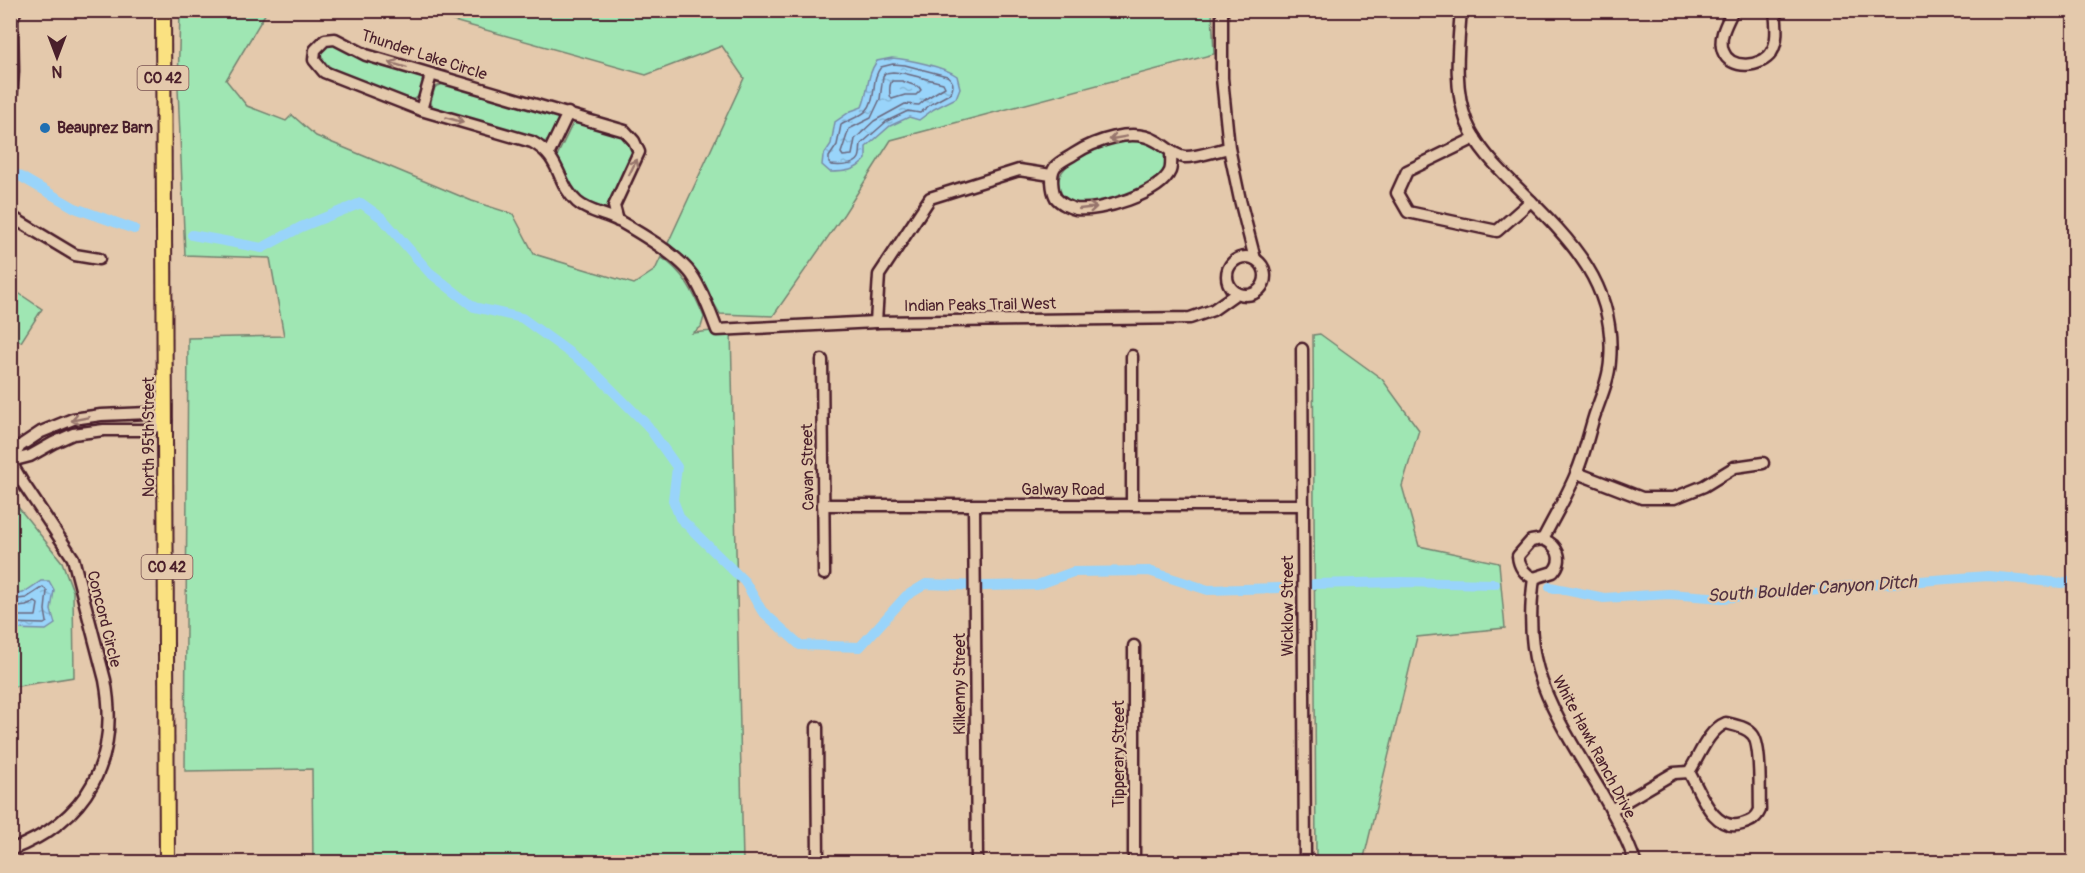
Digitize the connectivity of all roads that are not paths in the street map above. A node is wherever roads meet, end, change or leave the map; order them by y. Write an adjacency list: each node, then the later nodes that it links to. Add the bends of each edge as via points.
1 (16, 10): 11 (street, via 12,19)
2 (157, 10): 7 (main road)
3 (1222, 10): 13 (street, via 1222,78)
4 (1461, 10): 12 (street, via 1457,81 1463,110)
5 (1733, 10): 6 (street, via 1722,33 1723,51 1728,59 1746,65 1765,60 1772,52 1776,43)
6 (1775, 10)
7 (163, 18): 31 (main road, North 95th Street / CO 42)
8 (431, 75): 9 (street); 9 (street, Thunder Lake Circle, one-way to 9, via 366,55 335,39 325,40 315,50 314,60 324,72); 10 (street, Thunder Lake Circle)
9 (421, 110): 15 (street, Thunder Lake Circle, one-way to 15, via 532,142)
10 (568, 113): 15 (street); 21 (street, Thunder Lake Circle, one-way to 10, via 638,157 636,144 625,131)
11 (10, 120)
12 (1475, 138): 19 (street, via 1493,163); 19 (street, via 1407,171 1397,193 1408,212 1497,231)
13 (1229, 148): 16 (street); 24 (street)
14 (1171, 152): 16 (street); 17 (street); 18 (street, one-way to 18, via 1155,140 1139,135 1113,138 1080,150 1055,166)
15 (549, 153): 20 (street, via 569,193)
16 (1185, 157): 17 (street)
17 (1171, 170): 18 (street, one-way to 17, via 1056,198 1077,209 1134,198 1161,183)
18 (1051, 175): 27 (street, via 1019,170 930,198 879,275)
19 (1531, 201): 34 (street, via 1590,270 1606,310 1611,348 1608,376)
20 (582, 206): 21 (street); 23 (street)
21 (614, 206): 23 (street)
22 (10, 216): 25 (street, via 75,255)
23 (618, 221): 27 (street, Indian Peaks Trail West, via 662,249 692,275 717,330)
24 (1255, 258): 26 (street, via 1242,257 1229,267 1228,282); 26 (street, via 1265,270 1263,287 1251,295)
25 (99, 260)
26 (1237, 293): 27 (street, Indian Peaks Trail West, via 1212,310 1190,318)
27 (876, 322)
28 (1302, 349): 37 (street, Wicklow Street)
29 (1132, 356): 35 (street)
30 (822, 360): 36 (street, Cavan Street)
31 (166, 421): 32 (street, via 149,430 73,434 30,456); 32 (street, one-way to 32, via 149,413 73,419 20,446); 47 (main road, North 95th Street / CO 42)
32 (11, 461): 46 (street, Concord Circle, via 73,558 110,717 98,774 84,798 47,834)
33 (1763, 463): 34 (street, via 1735,466 1704,486 1674,498 1641,498)
34 (1576, 473): 39 (street)
35 (1132, 504): 37 (street, Galway Road); 38 (street, Galway Road)
36 (823, 505): 38 (street, Galway Road); 40 (street, Cavan Street)
37 (1303, 505): 51 (street, Wicklow Street)
38 (974, 506): 49 (street, Kilkenny Street)
39 (1544, 539): 41 (street, via 1532,541 1518,556 1523,570); 41 (street, via 1558,550 1559,563 1553,572)
40 (824, 574)
41 (1534, 578): 45 (street, White Hawk Ranch Drive, via 1530,615 1537,667 1554,710)
42 (1134, 646): 50 (street, Tipperary Street)
43 (817, 728): 48 (street)
44 (1689, 772): 44 (street, via 1720,726 1740,726 1753,734 1757,745 1757,816 1737,825 1723,824); 45 (street, via 1674,773)
45 (1611, 810): 52 (street, White Hawk Ranch Drive)
46 (10, 850)
47 (167, 862)
48 (818, 862)
49 (976, 862)
50 (1134, 862)
51 (1305, 862)
52 (1635, 862)

